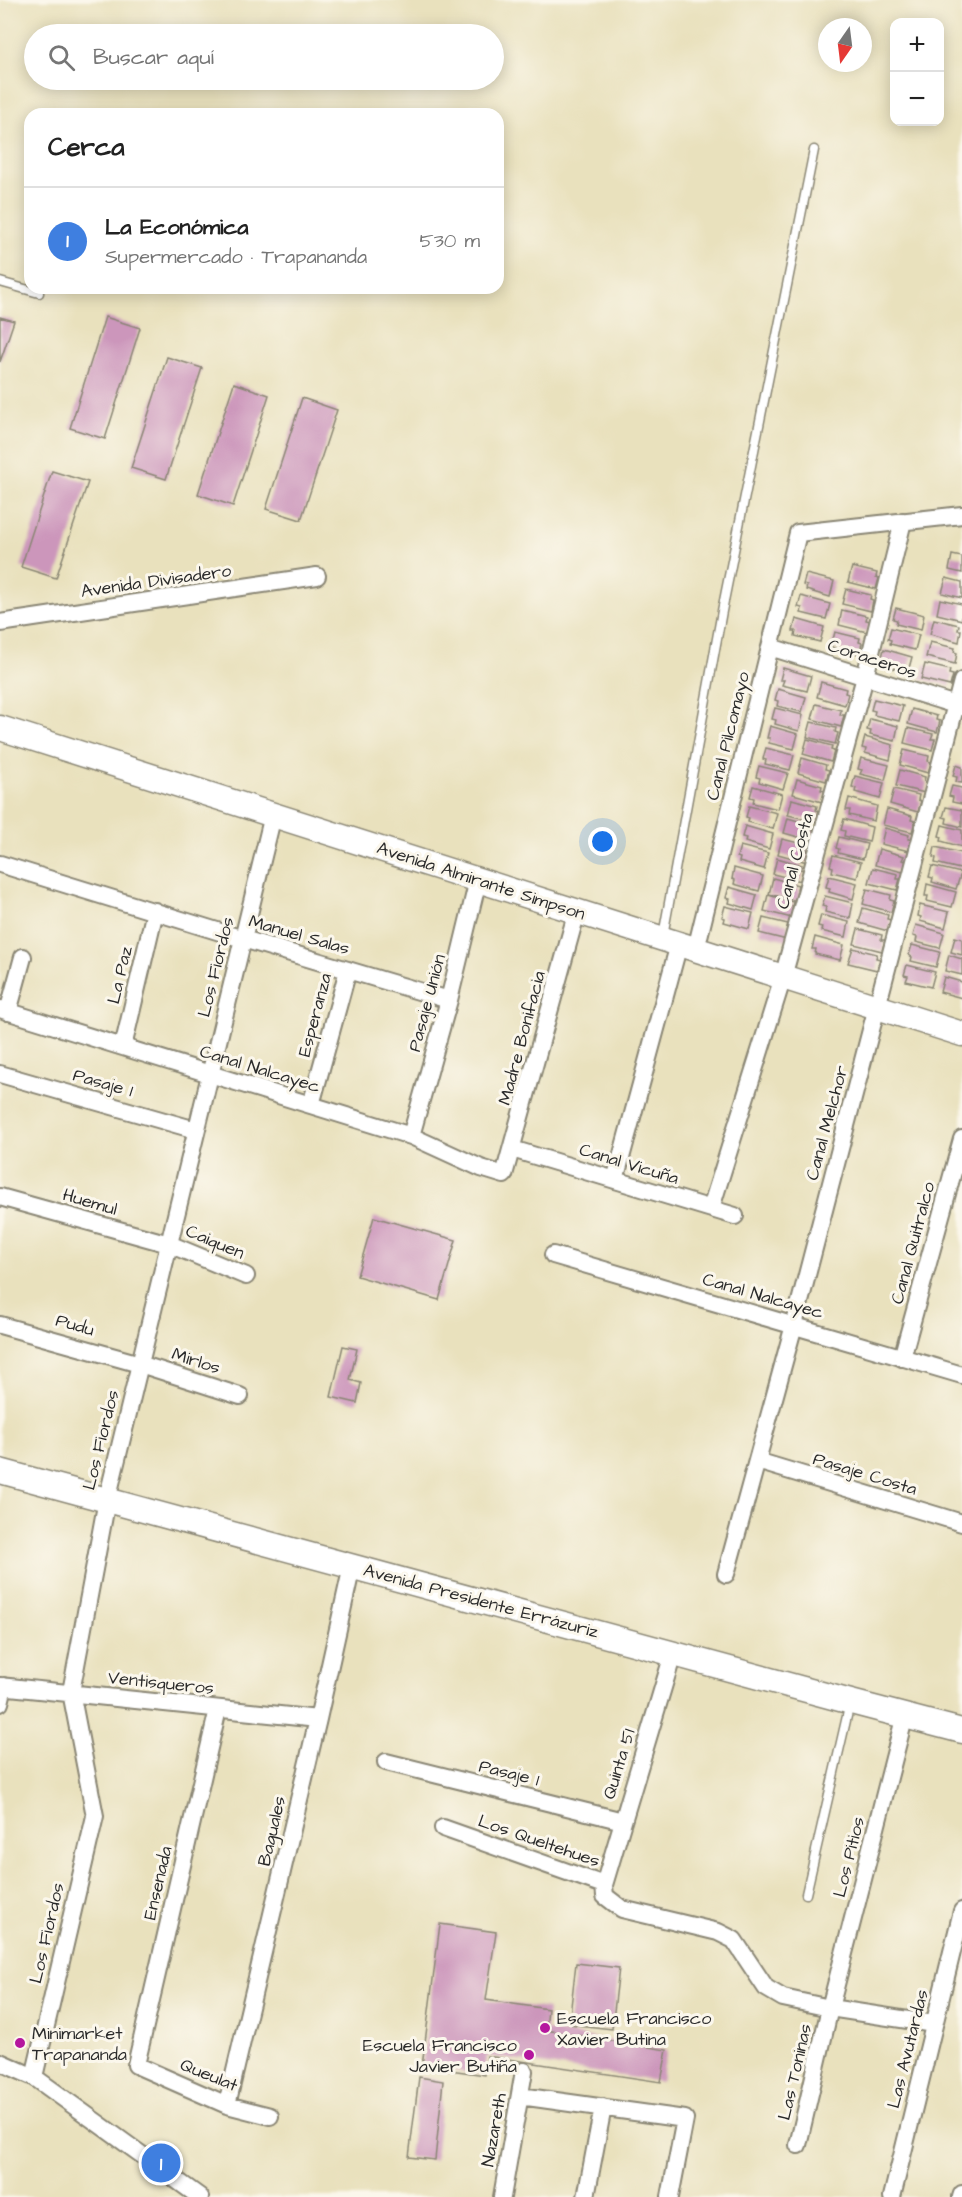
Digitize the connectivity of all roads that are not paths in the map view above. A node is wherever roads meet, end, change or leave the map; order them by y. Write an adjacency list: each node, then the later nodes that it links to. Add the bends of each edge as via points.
1 (814, 150): 19 (lane, via 722,611)
2 (0, 282): 3 (lane)
3 (24, 289)
4 (962, 514): 5 (street)
5 (903, 521): 8 (street, Canal Pilcomayo, via 798,533); 9 (street, Canal Costa)
6 (318, 576): 7 (street, Avenida Divisadero)
7 (0, 623)
8 (770, 647): 9 (street, Coraceros); 19 (street, Canal Pilcomayo)
9 (865, 677): 11 (street, Coraceros); 22 (street, Canal Costa)
10 (962, 681): 11 (street, Canal Melchor)
11 (959, 706): 24 (street, Canal Melchor)
12 (0, 728): 13 (street, Avenida Almirante Simpson)
13 (273, 815): 15 (street, Avenida Almirante Simpson); 18 (street, Los Fiordos)
14 (0, 864): 16 (street, Manuel Salas)
15 (478, 880): 17 (street, Avenida Almirante Simpson); 23 (street, Pasaje Unión)
16 (155, 911): 18 (street, Manuel Salas); 27 (street, La Paz)
17 (577, 911): 19 (street, Avenida Almirante Simpson); 34 (street, Madre Bonifacia)
18 (243, 939): 21 (street, Manuel Salas); 29 (street, Los Fiordos)
19 (679, 944): 22 (street, Avenida Almirante Simpson); 36 (street, Canal Pilcomayo)
20 (23, 957): 25 (street)
21 (348, 970): 23 (street, Manuel Salas); 30 (street, Esperanza)
22 (783, 977): 24 (street, Avenida Almirante Simpson); 38 (street, Canal Costa)
23 (449, 1000): 32 (street, Pasaje Unión)
24 (878, 1007): 26 (street, Avenida Almirante Simpson); 44 (street, Canal Melchor)
25 (4, 1011): 27 (street, Canal Nalcayec)
26 (962, 1034)
27 (123, 1047): 29 (street, Canal Nalcayec)
28 (0, 1074): 31 (street, Pasaje 1)
29 (210, 1074): 30 (street, Canal Nalcayec); 31 (street, Los Fiordos)
30 (311, 1106): 32 (street, Canal Nalcayec)
31 (196, 1130): 40 (street, Los Fiordos)
32 (411, 1136): 35 (street, Canal Nalcayec)
33 (962, 1139): 45 (street, Canal Quitralco)
34 (512, 1149): 35 (street, Madre Bonifacia); 36 (street, Canal Vicuña)
35 (504, 1175)
36 (615, 1180): 38 (street, Canal Vicuña)
37 (0, 1197): 40 (street, Huemul)
38 (711, 1208): 39 (street, Canal Vicuña)
39 (735, 1216)
40 (169, 1244): 42 (street, Caiquen); 46 (street, Los Fiordos)
41 (552, 1255): 44 (street, Canal Nalcayec)
42 (246, 1276)
43 (0, 1325): 46 (street, Pudu)
44 (794, 1325): 45 (street, Canal Nalcayec); 49 (street, Canal Melchor)
45 (902, 1358): 47 (street, Canal Nalcayec)
46 (140, 1364): 48 (street, Mirlos); 51 (street, Los Fiordos)
47 (962, 1375)
48 (240, 1396)
49 (757, 1461): 52 (street, Pasaje Costa); 54 (street, Canal Melchor)
50 (0, 1471): 51 (street, Avenida Presidente Errázuriz)
51 (107, 1500): 53 (street, Avenida Presidente Errázuriz); 57 (street, Los Fiordos)
52 (962, 1523)
53 (351, 1566): 55 (street, Avenida Presidente Errázuriz); 62 (street, Baguales)
54 (726, 1574)
55 (673, 1654): 58 (street, Avenida Presidente Errázuriz); 65 (street, Quinta 51)
56 (2, 1686): 57 (street, Ventisqueros); 59 (street)
57 (71, 1692): 60 (street, Ventisqueros); 75 (street, Los Fiordos, via 95,1816)
58 (850, 1702): 61 (street, Avenida Presidente Errázuriz); 68 (lane)
59 (0, 1703)
60 (218, 1709): 62 (street, Ventisqueros); 73 (street, Ensenada)
61 (905, 1715): 63 (street, Avenida Presidente Errázuriz); 70 (street, Los Pitios)
62 (318, 1719): 77 (street, Baguales)
63 (962, 1731)
64 (386, 1762): 65 (street, Pasaje 1)
65 (623, 1821): 67 (street, Quinta 51)
66 (443, 1828): 67 (street, Los Queltehues)
67 (604, 1885): 70 (street, Los Queltehues, via 605,1896 622,1909 718,1932 734,1940 766,1988 798,2003)
68 (806, 1894)
69 (962, 1911): 71 (street, Las Avutardas)
70 (830, 2008): 71 (street, Los Queltehues); 80 (street, Las Toninas)
71 (934, 2024): 85 (street, Las Avutardas)
72 (0, 2062): 75 (street)
73 (136, 2065): 77 (street, Queulat)
74 (524, 2071): 76 (street, Nazareth)
75 (34, 2077): 81 (street)
76 (520, 2096): 78 (street); 82 (street, Nazareth)
77 (227, 2105): 79 (street, Queulat)
78 (603, 2107): 83 (street); 84 (street, via 685,2119)
79 (270, 2116)
80 (798, 2145)
81 (200, 2197)
82 (502, 2197)
83 (586, 2197)
84 (670, 2197)
85 (892, 2197)

